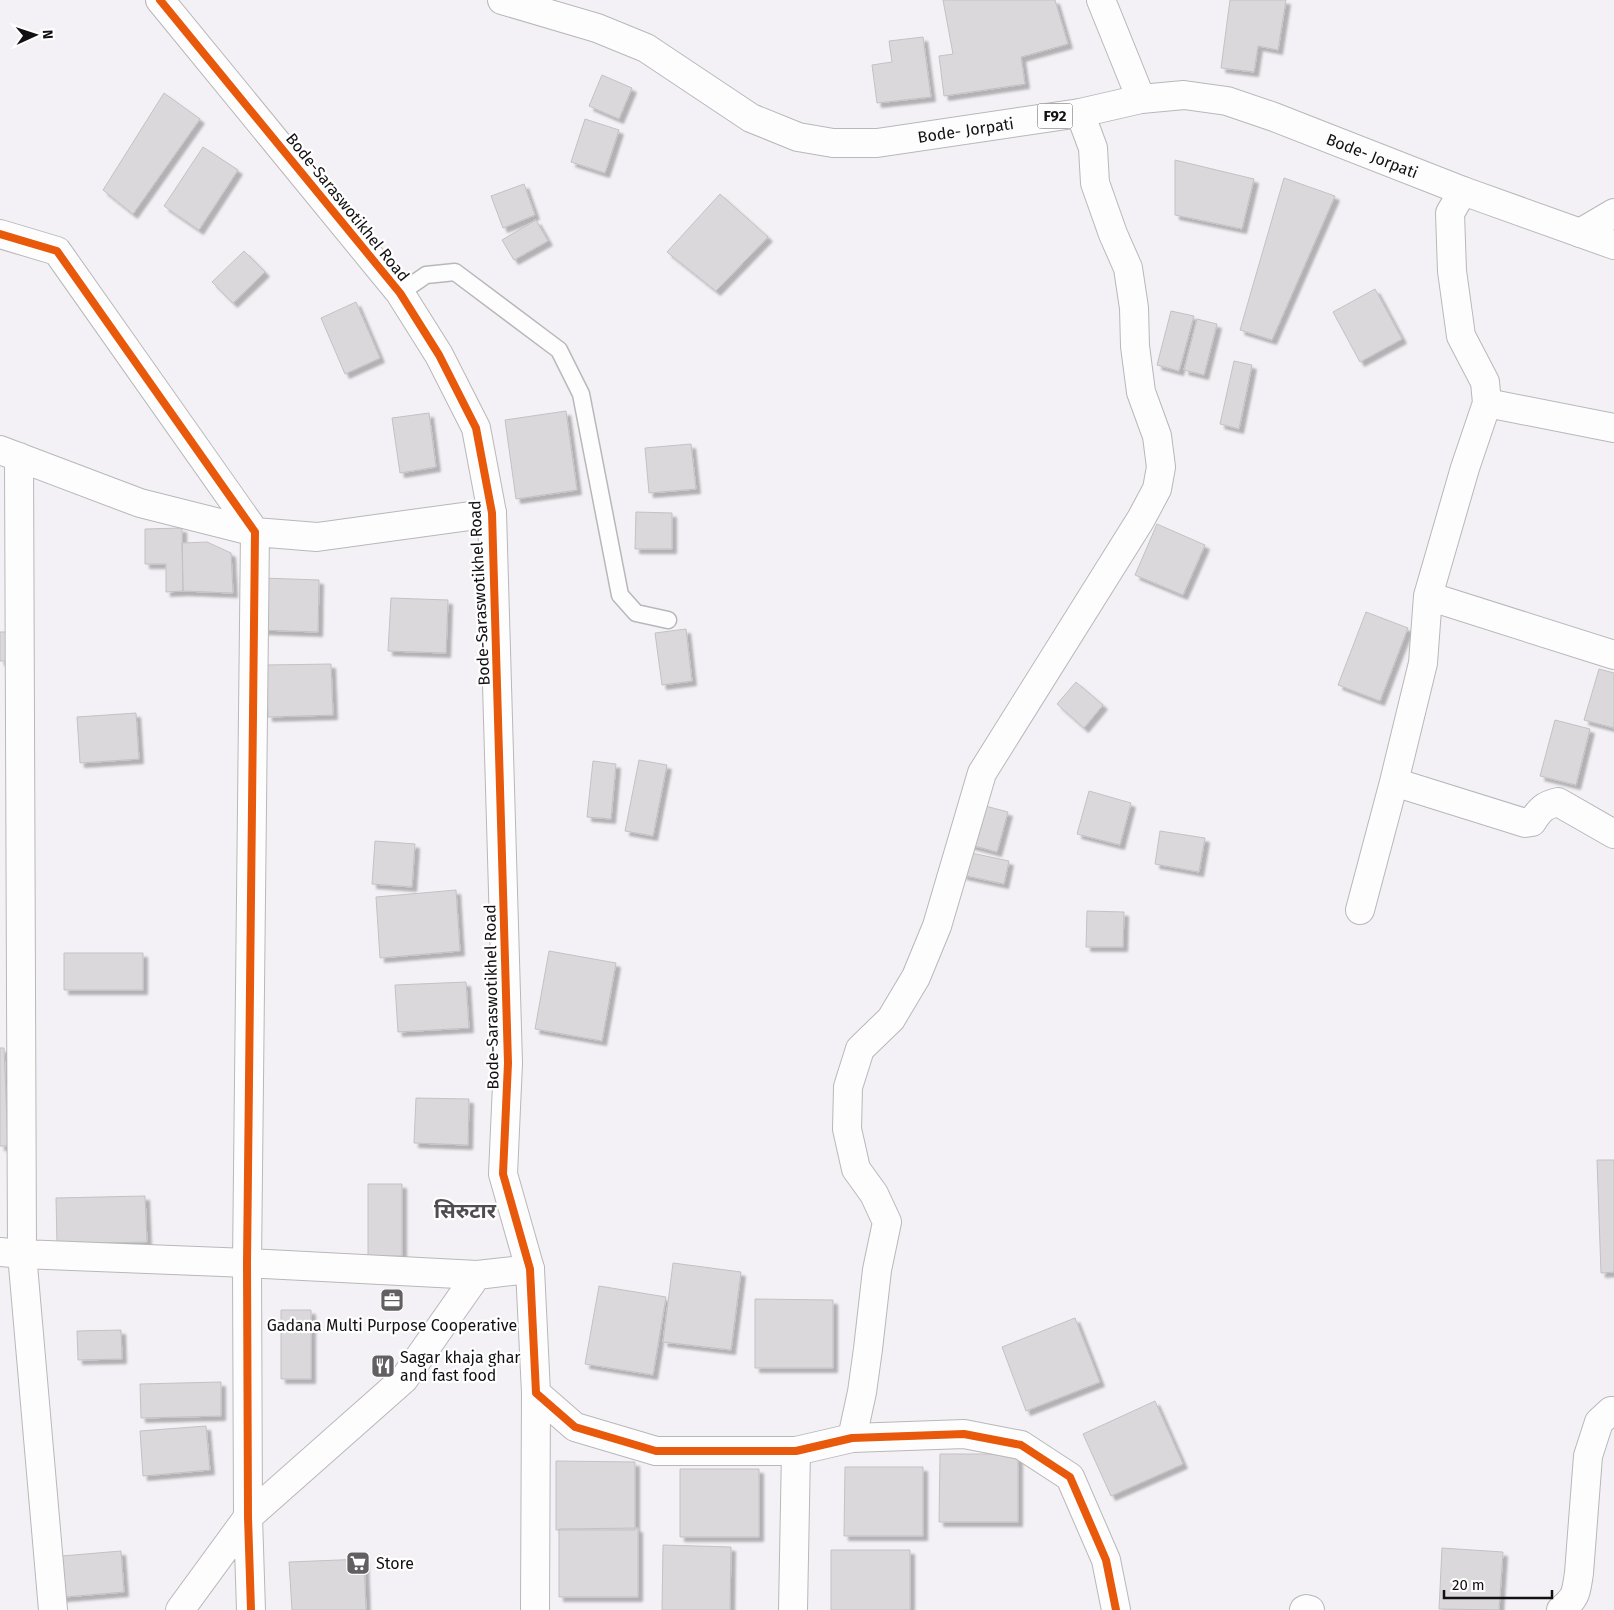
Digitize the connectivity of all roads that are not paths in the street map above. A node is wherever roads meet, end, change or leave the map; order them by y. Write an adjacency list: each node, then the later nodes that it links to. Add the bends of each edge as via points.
1 (160, 0): 11 (street, Bode-Saraswotikhel Road)
2 (502, 0): 5 (street, Bode- Jorpati / F92, via 597,28 646,48 751,118 798,137 833,143 877,142)
3 (1101, 0): 4 (street)
4 (1141, 99): 5 (street, Bode- Jorpati / F92); 6 (street, Bode- Jorpati / F92, via 1184,94 1227,101)
5 (1080, 113): 29 (street, via 1093,148 1095,183 1128,268 1141,392 1158,436 1161,467 1157,489 1142,519 982,773 937,926 919,968 890,1018 860,1049 848,1087 847,1129 856,1169 874,1194 887,1222 877,1270 862,1392)
6 (1463, 191): 8 (street, Bode- Jorpati / F92); 12 (street, via 1450,213 1452,271 1461,336 1485,382)
7 (1614, 213): 8 (street)
8 (1580, 233): 10 (street, Bode- Jorpati / F92)
9 (0, 234): 16 (street, via 57,251)
10 (1614, 245)
11 (400, 293): 15 (street, Bode-Saraswotikhel Road, via 439,355 476,428); 18 (lane, via 426,275 455,272 559,350 581,394 620,595 636,613)
12 (1487, 403): 13 (street); 17 (street)
13 (1614, 428)
14 (9, 453): 16 (street, via 140,503); 23 (street)
15 (492, 512): 16 (street, via 317,537); 25 (street, Bode-Saraswotikhel Road, via 508,1063 503,1174)
16 (255, 532): 24 (street)
17 (1428, 596): 19 (street); 20 (street, via 1423,663)
18 (668, 620)
19 (1614, 655)
20 (1394, 782): 21 (street, via 1525,822 1532,822 1546,805 1558,802); 22 (street)
21 (1614, 834)
22 (1360, 910)
23 (11, 1253): 24 (street); 32 (street)
24 (247, 1263): 26 (street); 31 (street)
25 (530, 1269): 26 (street); 27 (street, Bode-Saraswotikhel Road)
26 (478, 1275): 31 (street, via 404,1380)
27 (536, 1393): 30 (street, via 575,1427 656,1451); 35 (street, Bode-Saraswotikhel Road)
28 (1614, 1411): 40 (street, via 1599,1422 1588,1456 1576,1591 1572,1601)
29 (852, 1438): 30 (street); 37 (street, via 964,1434 1021,1445 1070,1478 1106,1560)
30 (796, 1451): 36 (street)
31 (248, 1517): 33 (street); 34 (street)
32 (53, 1610)
33 (180, 1610)
34 (251, 1610)
35 (535, 1610)
36 (793, 1610)
37 (1116, 1610)
38 (1304, 1610): 39 (street)
39 (1310, 1610)
40 (1561, 1610)

